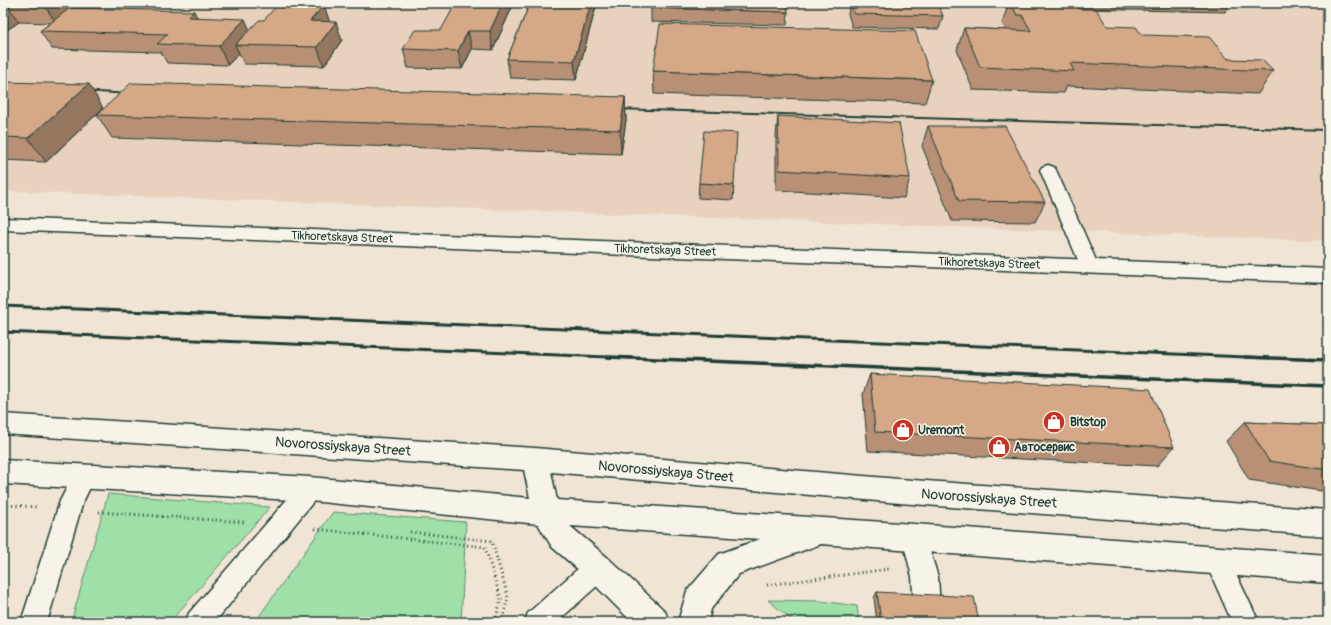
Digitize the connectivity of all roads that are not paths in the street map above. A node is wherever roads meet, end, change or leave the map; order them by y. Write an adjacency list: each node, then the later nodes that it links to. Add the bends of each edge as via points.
1 (1048, 170): 3 (lane)
2 (3, 224): 3 (main road, Tikhoretskaya Street)
3 (1090, 267): 4 (main road, Tikhoretskaya Street)
4 (1328, 276)
5 (3, 424): 6 (main road, Novorossiyskaya Street)
6 (535, 459): 10 (main road); 11 (main road, Novorossiyskaya Street, via 899,491)
7 (3, 472): 8 (main road)
8 (85, 475): 9 (main road); 17 (lane, via 72,501)
9 (310, 489): 10 (main road); 18 (lane)
10 (546, 512): 12 (main road); 15 (main road, via 562,538)
11 (1328, 523)
12 (822, 531): 13 (main road); 21 (main road, via 729,564 698,602)
13 (914, 537): 14 (main road); 22 (lane, via 925,577)
14 (1217, 561): 16 (main road); 23 (lane)
15 (598, 568): 19 (lane); 20 (main road)
16 (1328, 568)
17 (34, 622)
18 (198, 622)
19 (537, 622)
20 (654, 622)
21 (693, 622)
22 (928, 622)
23 (1246, 622)

